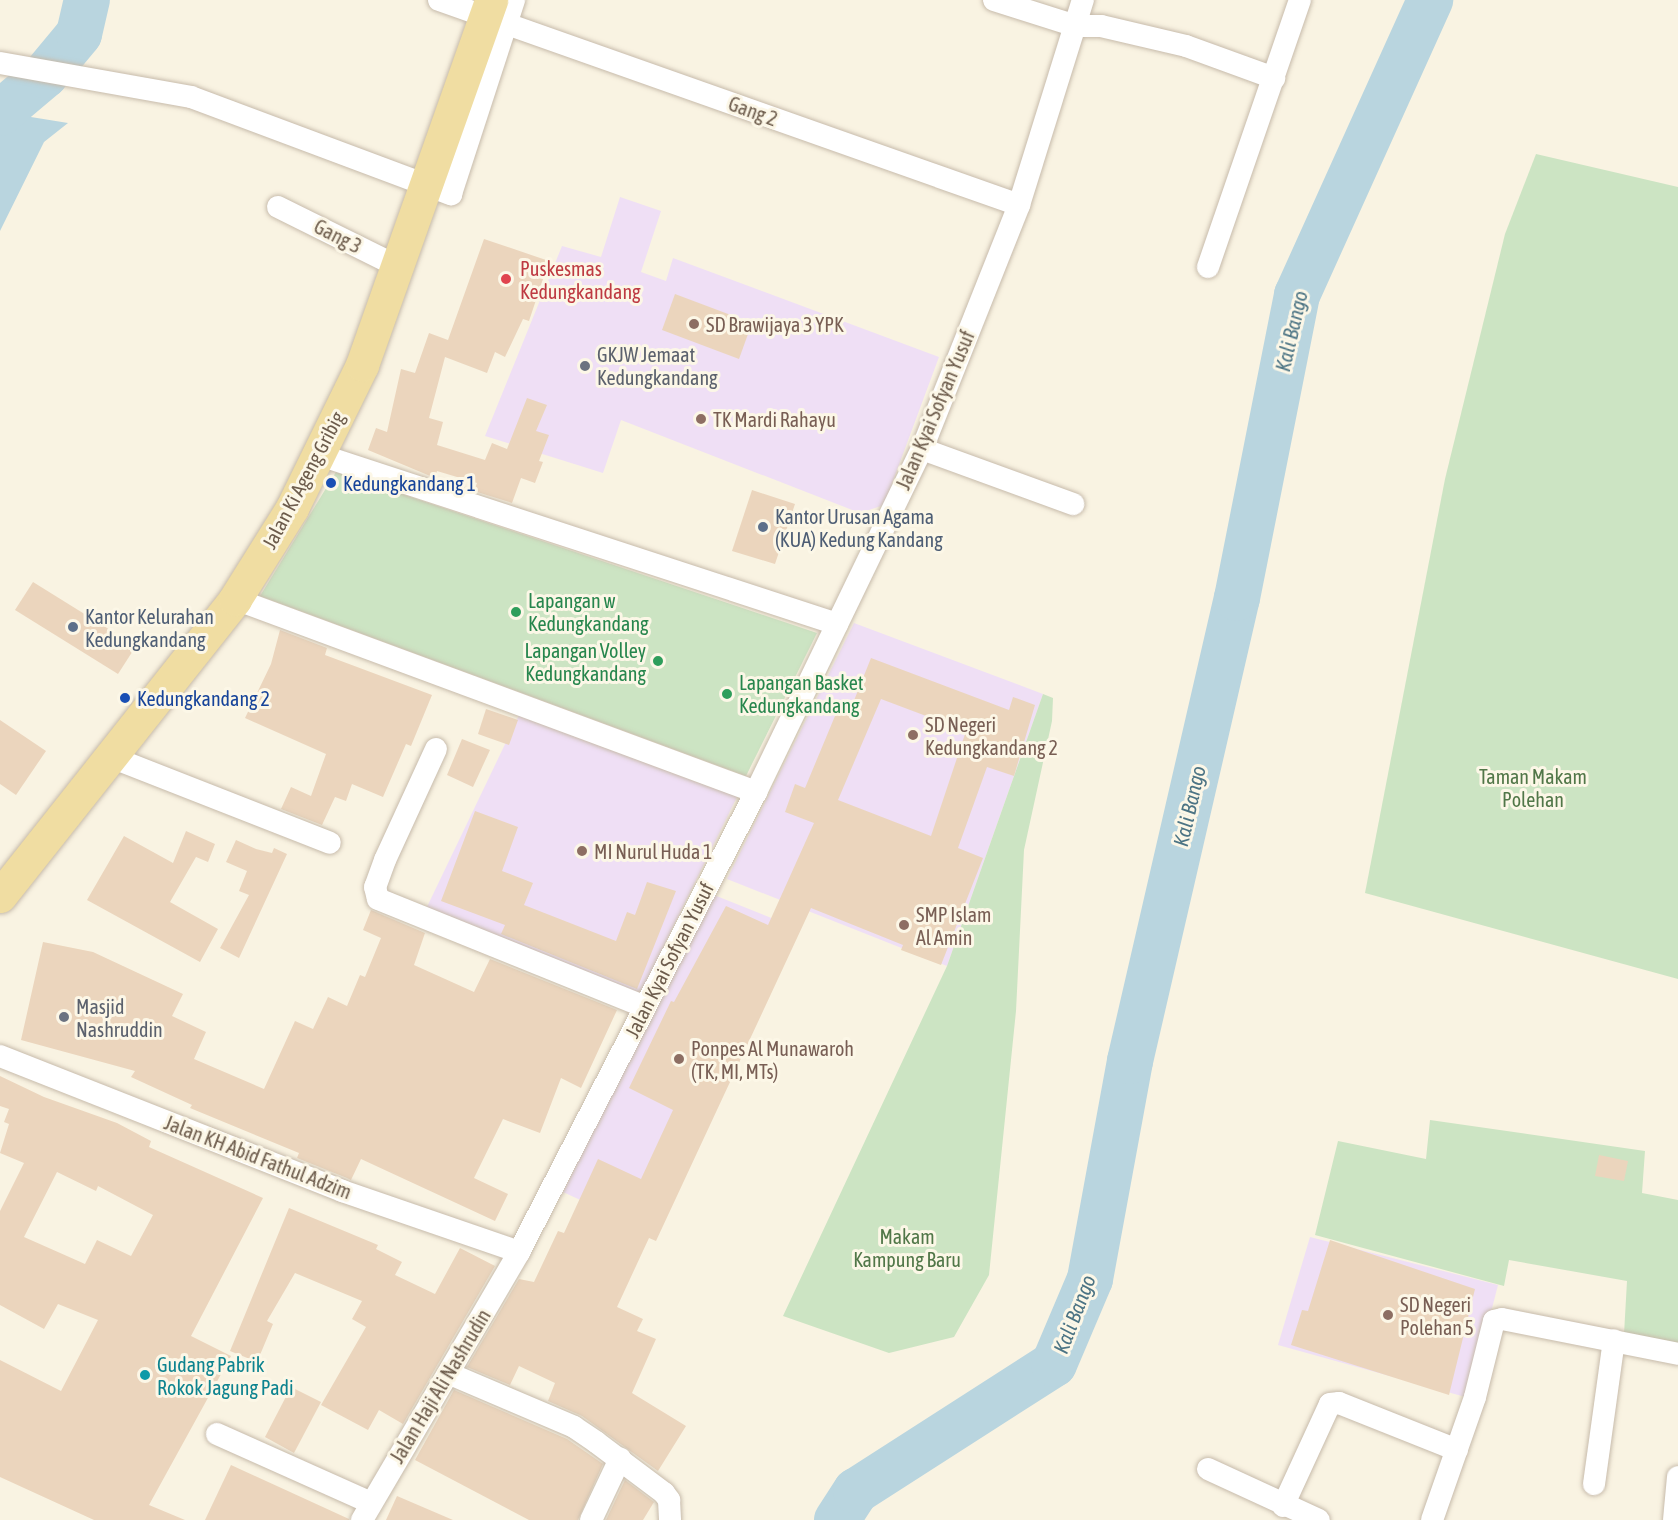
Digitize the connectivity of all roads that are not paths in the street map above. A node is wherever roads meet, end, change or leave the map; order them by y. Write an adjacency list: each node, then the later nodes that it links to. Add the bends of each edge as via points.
1 (439, 0): 6 (street, Gang 2)
2 (514, 0): 8 (street, via 451,194 191,97)
3 (994, 0): 7 (street)
4 (1083, 0): 7 (street, Jalan Kyai Sofyan Yusuf)
5 (1300, 0): 9 (street)
6 (489, 8): 10 (street, Gang 2); 12 (main road, Jalan Ki Ageng Gribig)
7 (1076, 26): 9 (street, via 1101,26 1186,46); 10 (street, Jalan Kyai Sofyan Yusuf)
8 (0, 63)
9 (1274, 78): 13 (street)
10 (1019, 206): 14 (street, Jalan Kyai Sofyan Yusuf)
11 (278, 207): 12 (street, Gang 3)
12 (397, 266): 15 (main road, Jalan Ki Ageng Gribig, via 362,365)
13 (1208, 267)
14 (922, 449): 16 (street); 18 (street, Jalan Kyai Sofyan Yusuf)
15 (320, 455): 17 (main road, Jalan Ki Ageng Gribig); 18 (street)
16 (1073, 504)
17 (235, 599): 20 (main road, Jalan Ki Ageng Gribig); 21 (street)
18 (837, 624): 21 (street, Jalan Kyai Sofyan Yusuf)
19 (435, 749): 24 (street, via 385,860 375,887 378,899)
20 (111, 757): 22 (street); 23 (main road, Jalan Ki Ageng Gribig)
21 (756, 792): 24 (street, Jalan Kyai Sofyan Yusuf)
22 (330, 843)
23 (0, 896)
24 (645, 1006): 26 (street, Jalan Kyai Sofyan Yusuf)
25 (0, 1056): 26 (street, Jalan KH Abid Fathul Adzim, via 342,1191)
26 (519, 1252): 29 (street, Jalan Haji Ali Nashrudin)
27 (1614, 1340): 28 (street); 31 (street, via 1502,1319 1494,1321 1476,1397); 35 (street)
28 (1678, 1354)
29 (450, 1374): 32 (street, via 574,1427); 37 (street, Jalan Haji Ali Nashrudin)
30 (217, 1434): 37 (street)
31 (1457, 1450): 36 (street, via 1339,1403 1330,1404); 41 (street)
32 (620, 1460): 38 (street); 39 (street, via 664,1493 669,1500)
33 (1208, 1469): 36 (street)
34 (1678, 1477): 42 (street)
35 (1594, 1484)
36 (1283, 1506): 40 (street)
37 (367, 1512)
38 (591, 1520)
39 (670, 1520)
40 (1318, 1520)
41 (1432, 1520)
42 (1673, 1520)

